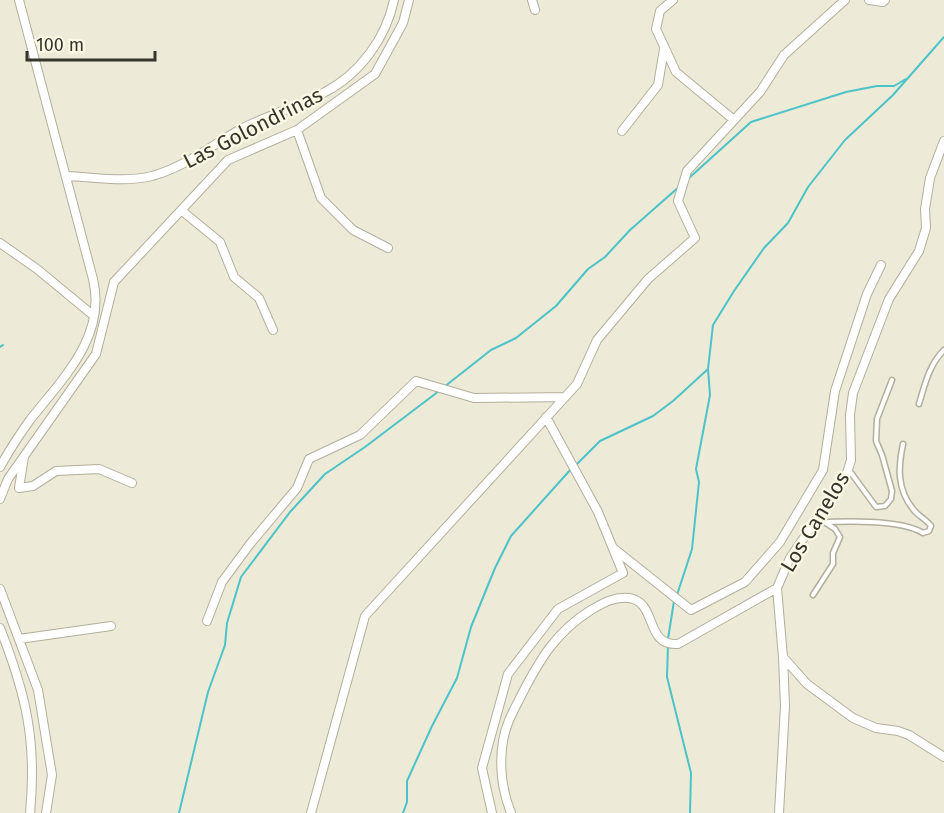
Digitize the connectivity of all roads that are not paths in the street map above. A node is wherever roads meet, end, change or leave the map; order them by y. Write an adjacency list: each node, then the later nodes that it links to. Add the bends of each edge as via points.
1 (19, 0): 15 (street)
2 (394, 0): 15 (street, Las Golondrinas, via 370,53 344,80 325,92 260,120 163,173 117,180)
3 (409, 0): 12 (street, via 403,22 375,74)
4 (532, 0): 9 (street)
5 (673, 0): 10 (street, via 660,11 656,29)
6 (845, 0): 11 (street, via 784,56 760,92)
7 (869, 0): 8 (street)
8 (885, 0)
9 (535, 10)
10 (664, 47): 11 (street, via 676,72); 13 (street, via 658,85)
11 (734, 120): 24 (street, via 687,171 678,201 694,238 648,279 597,340 577,384)
12 (297, 130): 16 (street, via 228,160); 18 (street, via 321,198 353,230)
13 (622, 131)
14 (944, 141): 30 (street, Los Canelos, via 930,178 926,228 919,251 890,299 853,393)
15 (66, 176): 20 (street, via 95,288)
16 (181, 210): 21 (street, via 220,242 234,277 259,298); 28 (street, via 114,282 96,354)
17 (0, 243): 20 (street)
18 (388, 248)
19 (881, 265): 35 (street, via 867,294 835,391 823,470 780,542 745,582 691,610)
20 (94, 316): 29 (street, via 72,369 29,422)
21 (273, 330)
22 (944, 350): 25 (lane, via 928,374)
23 (892, 381): 30 (lane, via 877,419 876,441 891,499 885,506 876,507)
24 (565, 397): 26 (street); 39 (street, via 474,398 416,381 360,435 309,459 297,488 222,582)
25 (920, 404)
26 (546, 417): 35 (street, via 598,512); 47 (street, via 365,616)
27 (903, 444): 33 (lane, via 900,483 915,511 931,526 929,531 923,533 899,525)
28 (24, 456): 31 (street, via 20,488 33,486 56,471 99,469); 32 (street)
29 (0, 467)
30 (848, 469): 34 (street, Los Canelos)
31 (132, 483)
32 (0, 499)
33 (824, 522): 34 (lane); 38 (lane, via 840,537 833,564)
34 (814, 523): 36 (street, Los Canelos, via 790,558)
35 (613, 548): 48 (street, via 623,573 558,609 508,675 482,768)
36 (777, 588): 43 (street, Los Canelos); 49 (street, via 678,644 659,638 645,608 633,598 610,600 576,621 540,660 506,728 501,771)
37 (0, 589): 42 (street)
38 (813, 595)
39 (207, 621)
40 (111, 626): 42 (street)
41 (0, 628): 45 (street, via 21,686 29,723 33,771)
42 (19, 639): 46 (street, via 38,690 52,776)
43 (783, 657): 44 (street, via 807,684 853,718 909,735); 50 (street, Los Canelos)
44 (944, 757)
45 (30, 813)
46 (46, 813)
47 (311, 813)
48 (492, 813)
49 (511, 813)
50 (779, 813)

